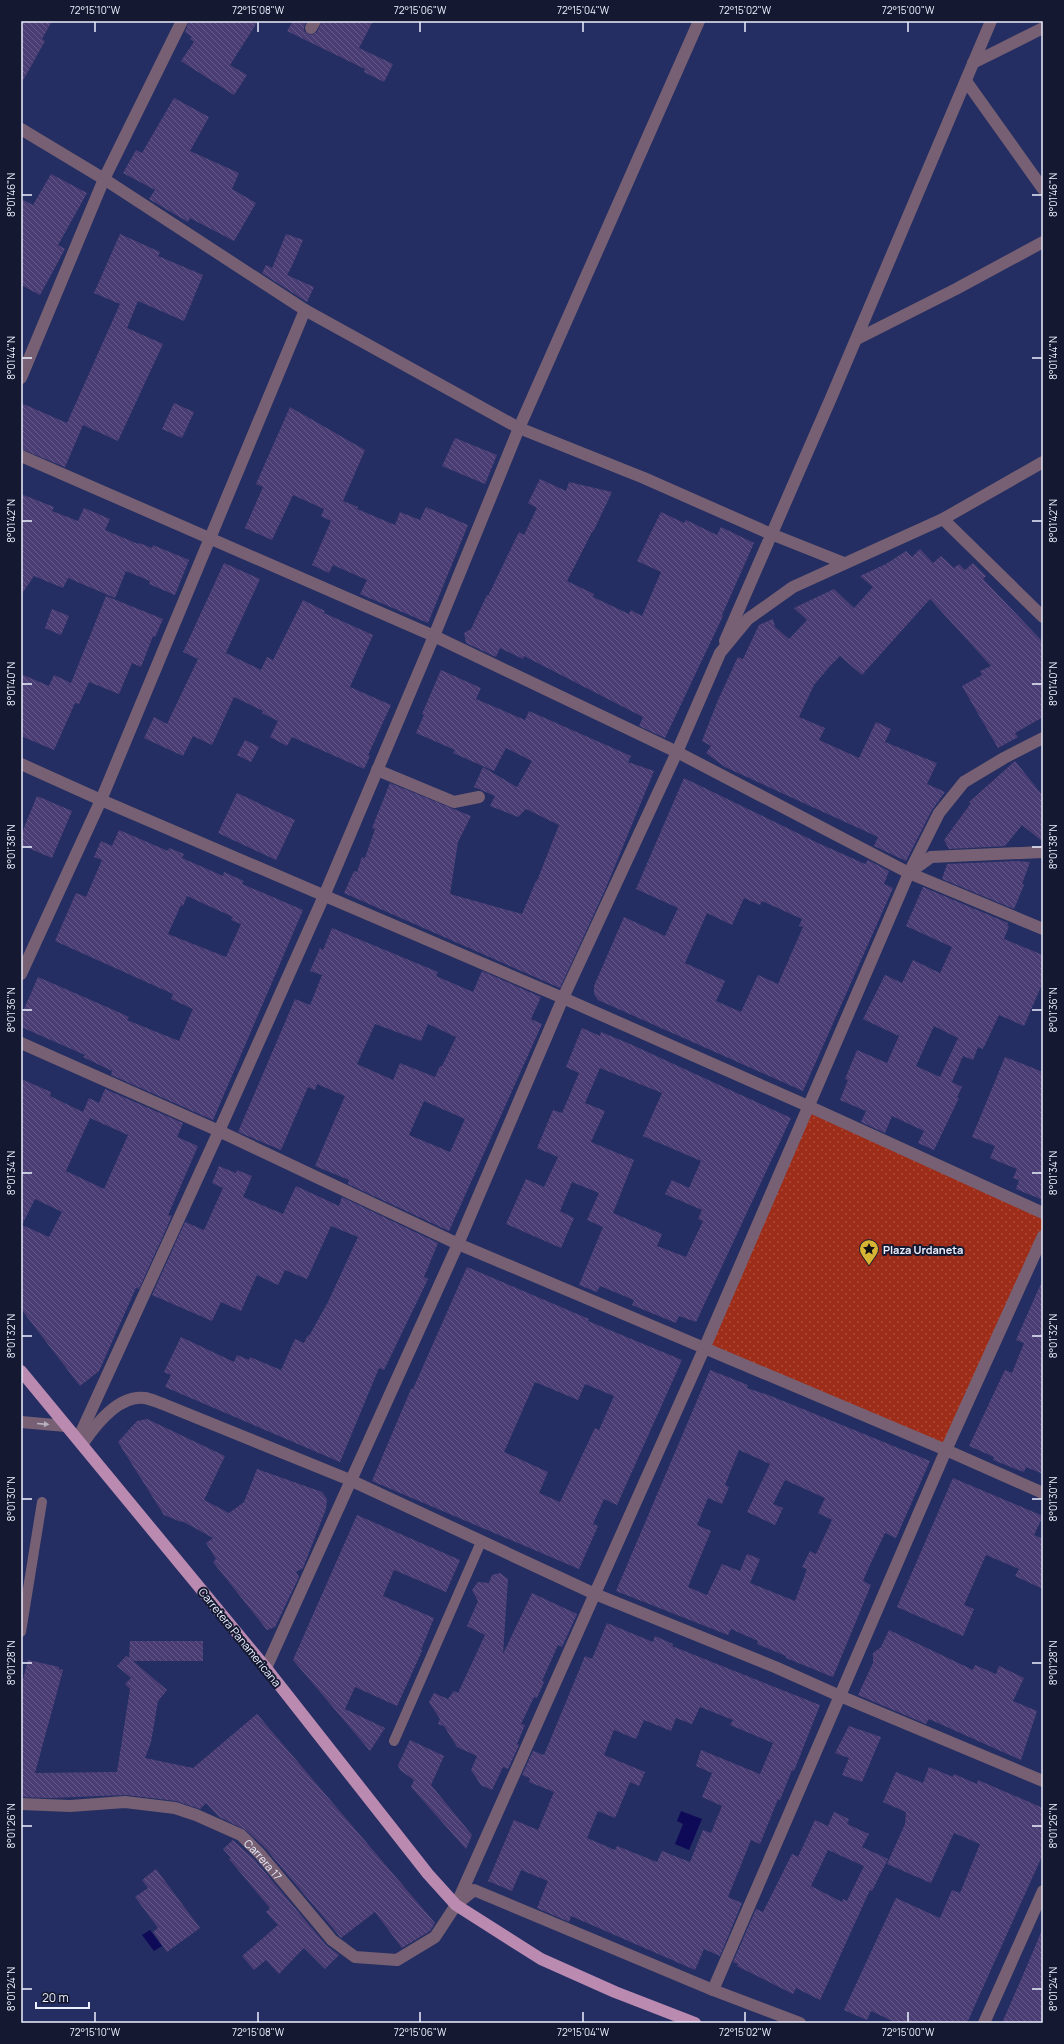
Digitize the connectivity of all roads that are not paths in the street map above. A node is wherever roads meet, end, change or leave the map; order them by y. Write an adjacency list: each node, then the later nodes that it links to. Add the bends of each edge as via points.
1 (182, 21): 8 (street)
2 (699, 21): 14 (street)
3 (991, 21): 5 (street)
4 (1043, 28): 5 (street)
5 (973, 64): 6 (street)
6 (966, 81): 9 (street); 12 (street)
7 (21, 129): 8 (street)
8 (104, 179): 11 (street); 13 (street)
9 (1043, 189)
10 (1043, 242): 12 (street)
11 (305, 310): 14 (street); 19 (street)
12 (856, 339): 18 (street)
13 (21, 378)
14 (519, 428): 18 (street, via 644,478); 22 (street)
15 (21, 456): 19 (street)
16 (1043, 462): 17 (street)
17 (943, 519): 20 (street); 21 (street)
18 (771, 534): 20 (street); 23 (street)
19 (212, 538): 22 (street); 29 (street)
20 (844, 563): 23 (street, via 793,587 748,619)
21 (1043, 617)
22 (434, 636): 25 (street); 27 (street)
23 (720, 653): 25 (street)
24 (1043, 738): 31 (street, via 964,782 939,813)
25 (677, 752): 31 (street); 35 (street)
26 (21, 764): 29 (street)
27 (377, 770): 28 (street, via 454,802); 32 (street)
28 (479, 797)
29 (101, 800): 32 (street); 34 (street)
30 (1043, 852): 31 (street, via 931,857)
31 (909, 873): 33 (street); 37 (street)
32 (324, 896): 35 (street); 38 (street)
33 (1043, 929)
34 (21, 974)
35 (563, 998): 37 (street); 41 (street)
36 (21, 1043): 38 (street)
37 (808, 1106): 39 (street); 42 (street)
38 (219, 1131): 41 (street); 46 (street)
39 (1043, 1213)
40 (1043, 1236): 47 (street)
41 (458, 1244): 42 (street); 48 (street)
42 (704, 1349): 47 (street); 52 (street)
43 (21, 1371): 45 (main road, Carretera Panamericana)
44 (21, 1422): 45 (street, one-way to 45)
45 (66, 1426): 46 (main road, Carretera Panamericana)
46 (80, 1442): 48 (street, via 115,1407 129,1400 144,1398); 54 (main road, Carretera Panamericana)
47 (946, 1450): 49 (street); 55 (street)
48 (350, 1480): 51 (street); 54 (street)
49 (1043, 1493)
50 (42, 1502): 53 (lane)
51 (481, 1542): 52 (street); 56 (lane)
52 (595, 1594): 55 (street, via 776,1667); 60 (street)
53 (21, 1632)
54 (266, 1668): 60 (main road, Carretera Panamericana, via 428,1874)
55 (840, 1696): 57 (street); 61 (street)
56 (394, 1741)
57 (1043, 1781)
58 (21, 1804): 60 (street, Carrera 17, via 70,1806 125,1802 175,1808 241,1835 332,1940 355,1957 397,1960 435,1937)
59 (1043, 1891): 64 (street)
60 (456, 1905): 61 (street, via 474,1890); 62 (main road, Carretera Panamericana, via 541,1959 614,1992)
61 (712, 1990): 63 (street)
62 (695, 2023)
63 (800, 2023)
64 (984, 2023)

